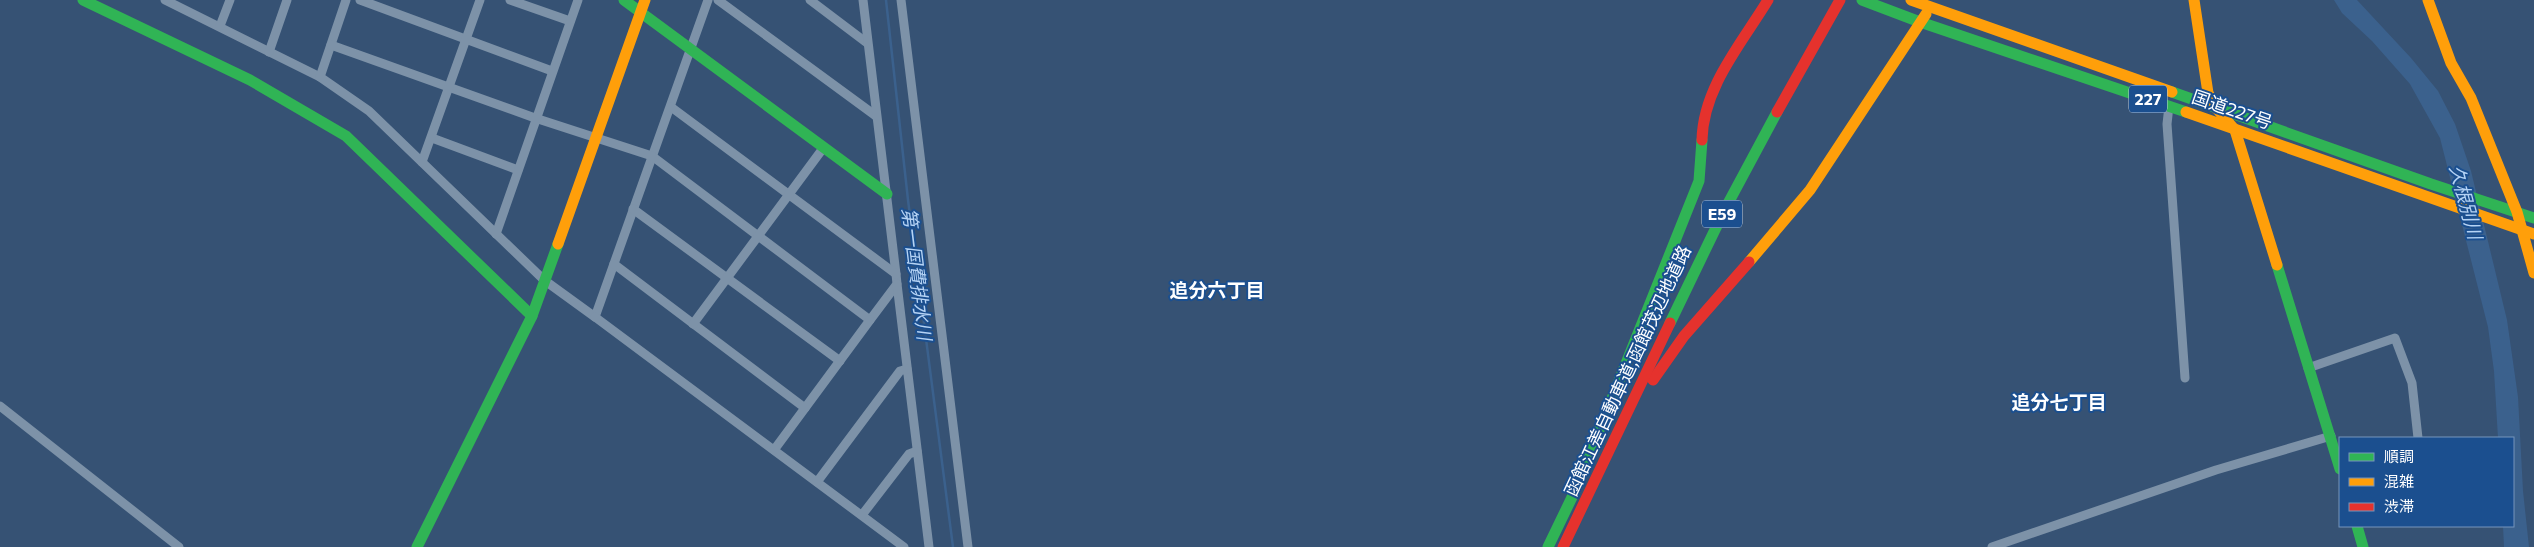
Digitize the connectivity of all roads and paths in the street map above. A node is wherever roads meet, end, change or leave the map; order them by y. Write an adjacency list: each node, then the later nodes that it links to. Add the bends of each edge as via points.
1 (83, 0): 62 (main road, via 268,89 346,136)
2 (230, 0): 27 (street)
3 (287, 0): 32 (street)
4 (346, 0): 30 (street)
5 (360, 0): 28 (street)
6 (480, 0): 28 (street)
7 (510, 0): 25 (street)
8 (578, 0): 25 (street)
9 (624, 0): 24 (main road)
10 (645, 0): 24 (main road)
11 (708, 0): 31 (street)
12 (718, 0): 39 (street)
13 (810, 0): 29 (street)
14 (862, 0): 29 (street)
15 (901, 0): 85 (street)
16 (1768, 0): 86 (main road, via 1711,94 1702,134 1704,165 1699,181 1601,426)
17 (1862, 0): 26 (main road, 国道227号 / 227)
18 (1911, 0): 22 (main road, 国道227号 / 227)
19 (2194, 0): 38 (main road, via 2208,92)
20 (2428, 0): 51 (main road, via 2451,63 2472,98)
21 (169, 1): 27 (street)
22 (1934, 4): 26 (main road); 38 (main road, 国道227号 / 227)
23 (1837, 5): 72 (main road, 函館江差自動車道;函館茂辺地道路 / E59, via 1725,209)
24 (641, 13): 31 (main road); 42 (main road)
25 (570, 21): 33 (street)
26 (1920, 22): 36 (main road, 国道227号 / 227); 72 (main road, via 1828,165 1791,214 1687,331)
27 (220, 26): 32 (street)
28 (467, 39): 33 (street); 35 (street)
29 (867, 43): 39 (street)
30 (331, 45): 34 (street); 35 (street)
31 (692, 48): 37 (street); 44 (main road)
32 (269, 52): 34 (street)
33 (552, 71): 40 (street)
34 (320, 77): 46 (street, via 369,111)
35 (449, 87): 40 (street); 43 (street)
36 (2169, 106): 41 (main road, 国道227号 / 227); 69 (street, via 2167,124)
37 (671, 107): 45 (street); 48 (street)
38 (2217, 109): 41 (main road); 51 (main road, 国道227号 / 227)
39 (876, 116): 49 (street)
40 (535, 118): 42 (street); 47 (street)
41 (2235, 130): 53 (main road, 国道227号 / 227); 67 (main road)
42 (596, 137): 45 (street); 60 (main road)
43 (432, 138): 46 (street); 47 (street)
44 (824, 146): 48 (street); 49 (main road)
45 (652, 156): 50 (street); 55 (street)
46 (422, 162): 54 (street)
47 (518, 170): 54 (street)
48 (788, 193): 55 (street); 58 (street)
49 (886, 194): 58 (street)
50 (633, 209): 56 (street); 59 (street)
51 (2517, 212): 52 (main road, 国道227号 / 227); 53 (main road)
52 (2534, 218)
53 (2529, 232): 57 (main road)
54 (496, 234): 60 (street)
55 (757, 236): 59 (street); 64 (street)
56 (614, 264): 63 (street); 65 (street)
57 (2534, 273)
58 (896, 274): 61 (street)
59 (727, 278): 65 (street); 66 (street)
60 (544, 280): 62 (main road); 63 (street)
61 (896, 284): 64 (street); 68 (street)
62 (532, 316): 82 (main road)
63 (595, 317): 75 (street)
64 (870, 320): 66 (street)
65 (693, 324): 71 (street)
66 (840, 361): 71 (street)
67 (2308, 368): 73 (main road); 74 (street, via 2395,338 2412,383)
68 (907, 369): 76 (street); 78 (street, via 900,371)
69 (2185, 378)
70 (0, 406): 81 (street)
71 (805, 408): 75 (street)
72 (1622, 424): 87 (main road, 函館江差自動車道;函館茂辺地道路 / E59)
73 (2331, 436): 77 (main road); 88 (street, via 2216,470)
74 (2418, 437)
75 (774, 450): 78 (street)
76 (917, 451): 79 (street, via 909,454); 84 (street)
77 (2339, 465)
78 (817, 482): 79 (street)
79 (862, 515): 83 (street)
80 (2357, 527): 89 (main road)
81 (179, 547)
82 (417, 547)
83 (904, 547)
84 (929, 547)
85 (968, 547)
86 (1548, 547)
87 (1563, 547)
88 (1992, 547)
89 (2363, 547)

